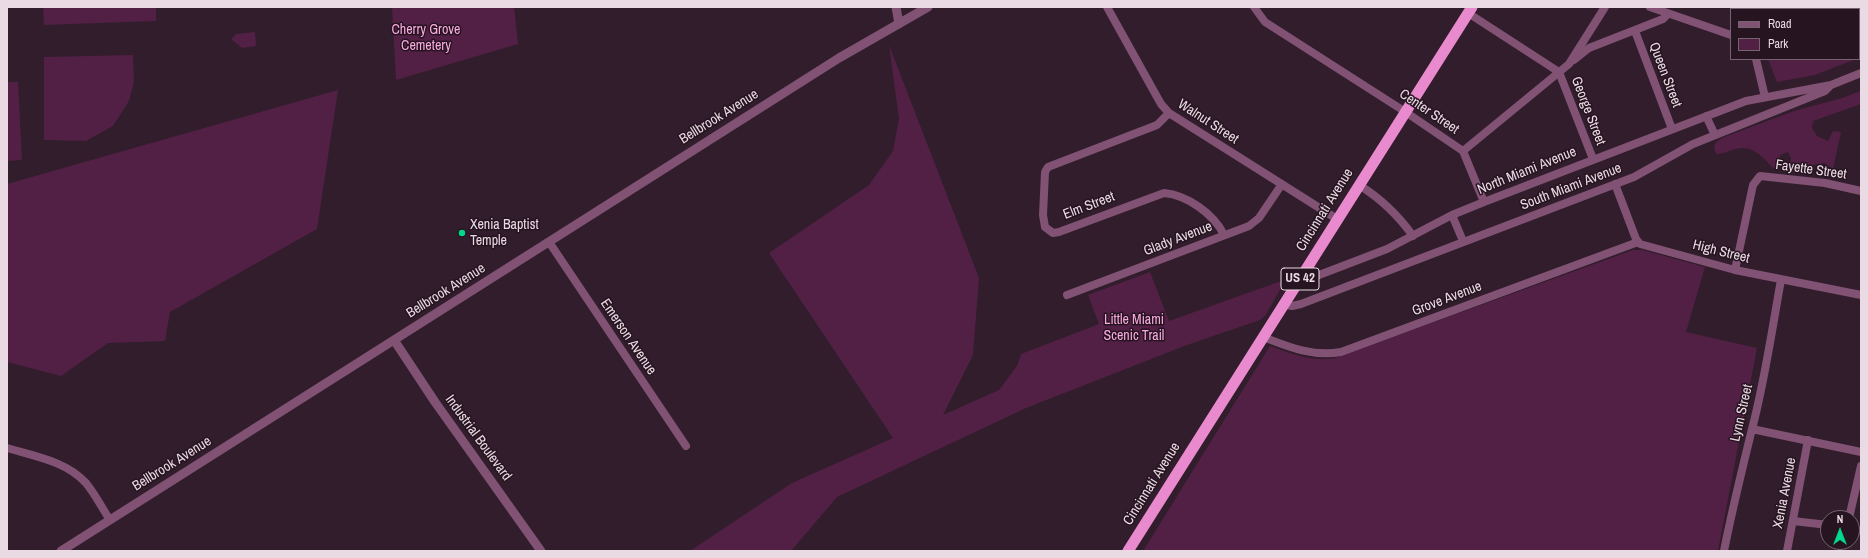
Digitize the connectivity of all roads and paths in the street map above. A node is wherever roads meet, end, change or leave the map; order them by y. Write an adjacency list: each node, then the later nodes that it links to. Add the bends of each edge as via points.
1 (896, 7): 9 (street)
2 (928, 7): 9 (street, Bellbrook Avenue)
3 (1107, 7): 18 (street, Walnut Street, via 1161,104)
4 (1254, 7): 19 (street, Center Street, via 1265,22)
5 (1605, 7): 13 (street, Center Street)
6 (1650, 7): 8 (street)
7 (1470, 10): 14 (street); 19 (highway, Cincinnati Avenue / US 42)
8 (1668, 14): 10 (street, via 1663,19); 11 (street)
9 (899, 24): 35 (street, Bellbrook Avenue, via 839,58)
10 (1635, 30): 13 (street, via 1589,48); 21 (street, Queen Street)
11 (1730, 35)
12 (1756, 60): 17 (street)
13 (1568, 64): 14 (street, Center Street)
14 (1559, 72): 23 (street, Center Street); 24 (street, George Street)
15 (1861, 73): 16 (street, South Miami Avenue)
16 (1831, 85): 17 (street, North Miami Avenue); 22 (street, South Miami Avenue, via 1825,91)
17 (1765, 97): 20 (street, North Miami Avenue, via 1746,101)
18 (1169, 113): 25 (street, Walnut Street); 32 (street, Elm Street, via 1158,125 1048,167 1045,172 1043,208 1045,227 1053,233 1059,232 1164,193 1179,196 1202,209 1217,223)
19 (1405, 113): 23 (street, Center Street); 27 (highway, Cincinnati Avenue / US 42)
20 (1706, 116): 21 (street, North Miami Avenue); 22 (street)
21 (1672, 129): 24 (street, North Miami Avenue)
22 (1715, 135): 26 (street, South Miami Avenue, via 1693,144 1634,177)
23 (1463, 151): 29 (street)
24 (1593, 159): 29 (street, North Miami Avenue)
25 (1282, 184): 31 (street, Walnut Street); 32 (street, Glady Avenue, via 1255,222)
26 (1615, 184): 34 (street, South Miami Avenue); 36 (street)
27 (1359, 185): 31 (highway, Cincinnati Avenue / US 42); 33 (street, via 1388,207)
28 (1861, 191): 37 (street, Fayette Street, via 1825,183 1760,176 1753,185)
29 (1484, 202): 30 (street, North Miami Avenue)
30 (1452, 215): 33 (street, North Miami Avenue); 34 (street)
31 (1337, 219): 38 (highway, Cincinnati Avenue / US 42)
32 (1224, 235): 40 (street, Glady Avenue)
33 (1413, 236): 38 (street, North Miami Avenue, via 1387,249 1319,275)
34 (1464, 241): 42 (street, South Miami Avenue, via 1301,304)
35 (549, 242): 44 (street, Bellbrook Avenue); 47 (street, Emerson Avenue)
36 (1638, 242): 37 (street, High Street); 43 (street, Grove Avenue, via 1341,352 1306,352)
37 (1735, 270): 39 (street, High Street)
38 (1303, 273): 42 (highway, Cincinnati Avenue / US 42)
39 (1782, 280): 41 (street, High Street); 45 (street, Lynn Street)
40 (1067, 295)
41 (1861, 295)
42 (1283, 304): 43 (highway, Cincinnati Avenue / US 42)
43 (1263, 337): 57 (highway, Cincinnati Avenue / US 42)
44 (394, 340): 52 (street, Bellbrook Avenue); 56 (street, Industrial Boulevard)
45 (1752, 429): 46 (street); 58 (street, Lynn Street)
46 (1808, 440): 49 (street); 53 (street, Xenia Avenue)
47 (686, 446)
48 (7, 448): 52 (street, via 73,471 87,484)
49 (1861, 452)
50 (1861, 466): 51 (street)
51 (1851, 510)
52 (110, 520): 55 (street, Bellbrook Avenue)
53 (1793, 521): 54 (street); 59 (street, Xenia Avenue)
54 (1820, 524)
55 (62, 551)
56 (541, 551)
57 (1128, 551)
58 (1724, 551)
59 (1787, 551)

